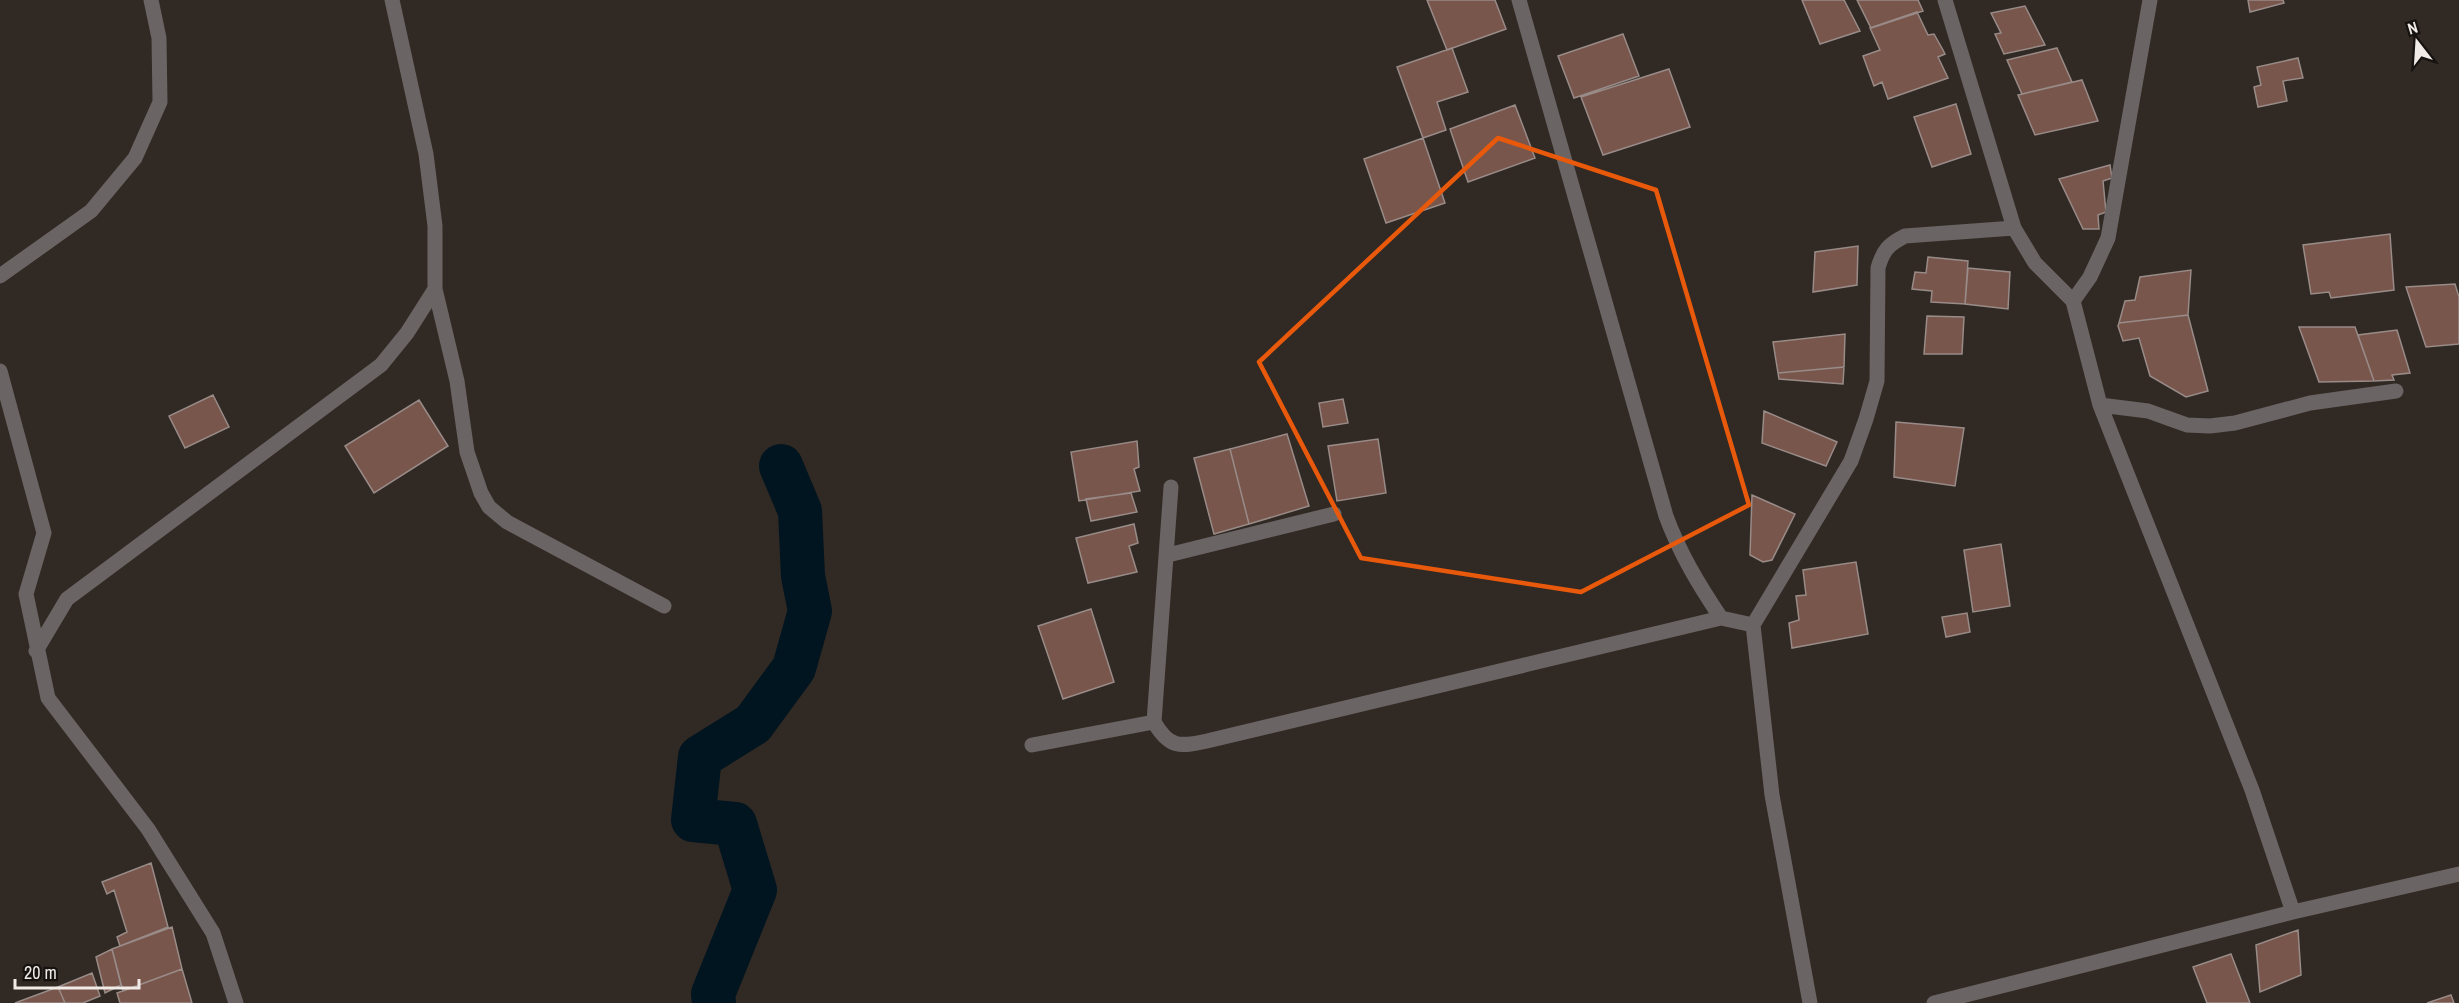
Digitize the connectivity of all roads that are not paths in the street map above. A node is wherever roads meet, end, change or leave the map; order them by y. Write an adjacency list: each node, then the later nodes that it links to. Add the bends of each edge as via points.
1 (151, 0): 7 (street, via 159,38 160,102 135,158 91,211)
2 (392, 0): 8 (street, via 426,154 435,226)
3 (1519, 0): 17 (street, via 1666,516 1679,550)
4 (1945, 0): 6 (street)
5 (2150, 0): 9 (street, via 2108,238 2090,277)
6 (2014, 228): 9 (street, via 2035,264); 18 (street, via 1905,236 1882,254 1878,268 1877,381 1866,419 1851,461)
7 (0, 276)
8 (435, 289): 16 (street, via 457,381 467,452 489,507 507,522); 19 (street, via 381,365 67,599)
9 (2073, 301): 12 (street)
10 (0, 371): 19 (street, via 44,533 26,594)
11 (2396, 392): 12 (street, via 2310,403 2210,426 2187,425 2148,411)
12 (2100, 405): 23 (street, via 2252,790)
13 (1171, 487): 15 (street)
14 (1334, 514): 15 (street)
15 (1168, 555): 20 (street)
16 (664, 606)
17 (1721, 618): 18 (street); 20 (street, via 1190,745 1173,744 1161,735)
18 (1753, 625): 25 (street, via 1772,795)
19 (36, 651): 24 (street, via 48,698 148,829 213,933)
20 (1154, 722): 21 (street)
21 (1032, 746)
22 (2459, 874): 23 (street)
23 (2293, 912): 26 (street)
24 (236, 1003)
25 (1810, 1003)
26 (1934, 1003)

